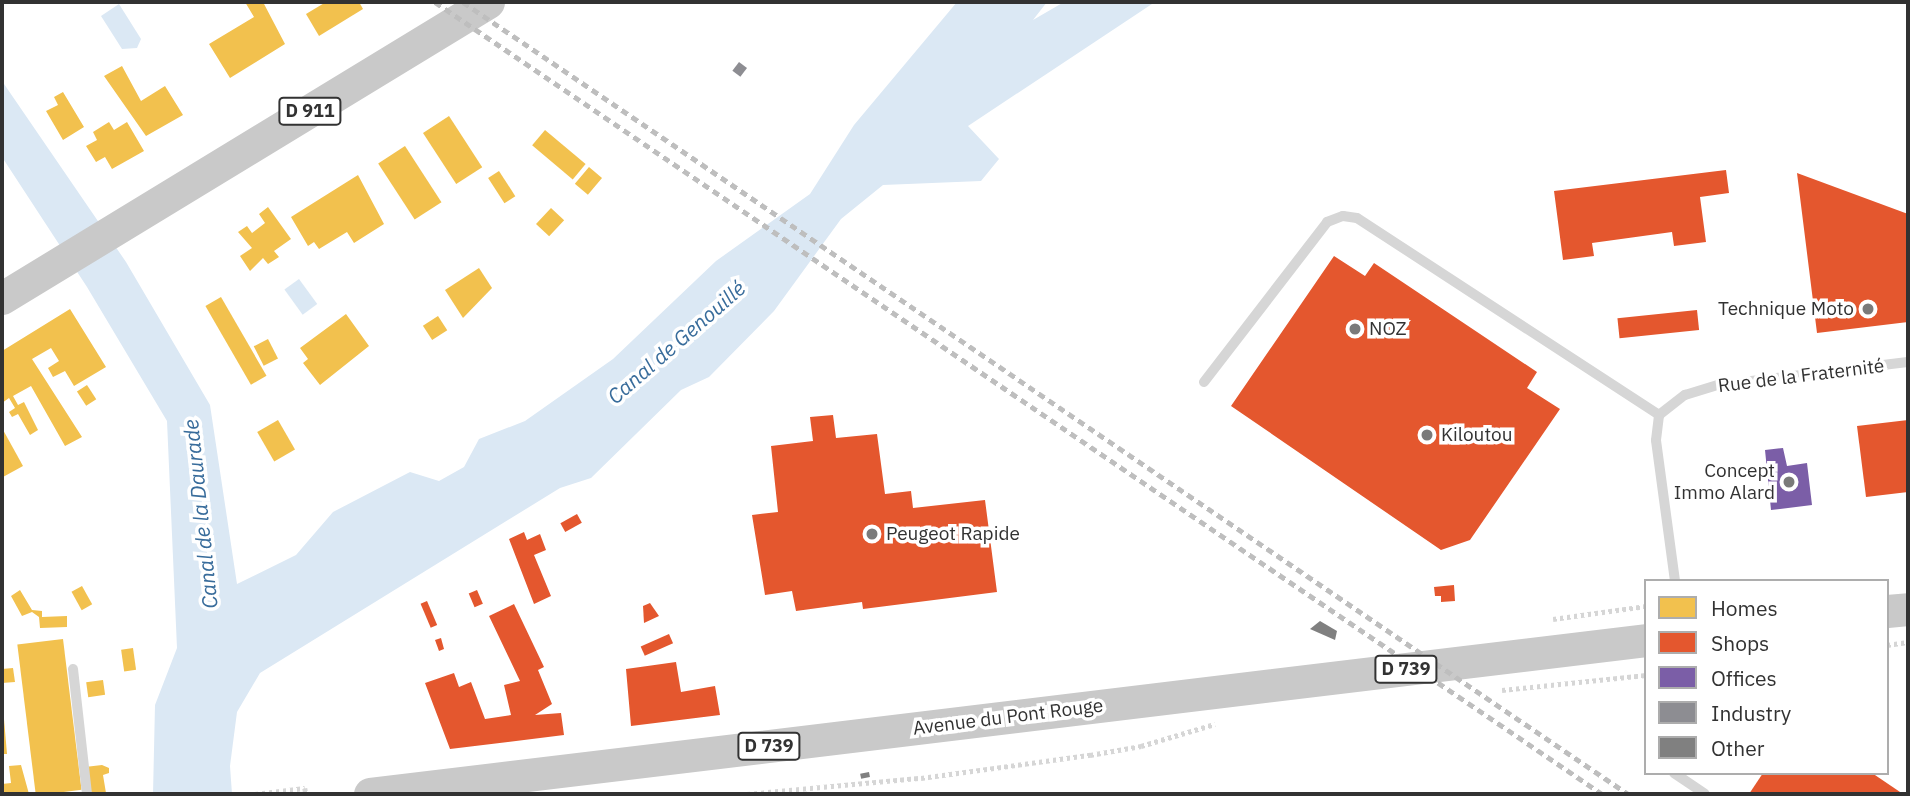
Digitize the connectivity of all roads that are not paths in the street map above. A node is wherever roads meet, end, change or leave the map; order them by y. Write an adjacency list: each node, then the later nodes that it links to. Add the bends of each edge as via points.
1 (488, 2): 2 (main road, D 911)
2 (2, 298)
3 (1908, 362): 5 (lane, Rue de la Fraternité, via 1718,385 1685,395)
4 (1204, 382): 5 (lane, via 1327,222 1343,216 1357,218)
5 (1659, 415): 6 (lane, via 1656,440)
6 (1675, 579)
7 (1908, 609): 8 (main road)
8 (1889, 611)
9 (1644, 640): 13 (main road, Avenue du Pont Rouge / D 739)
10 (73, 669): 12 (lane)
11 (1677, 775): 14 (lane)
12 (87, 794)
13 (370, 794)
14 (1705, 794)

